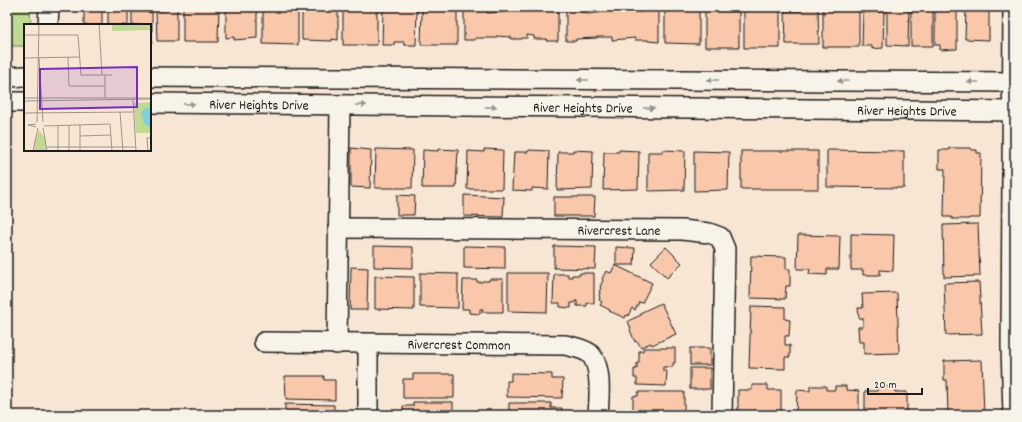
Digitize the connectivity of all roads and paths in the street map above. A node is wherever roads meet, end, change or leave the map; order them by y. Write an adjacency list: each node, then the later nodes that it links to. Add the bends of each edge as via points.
1 (49, 7): 3 (street)
2 (1013, 7): 7 (street)
3 (48, 24)
4 (24, 76): 5 (street)
5 (7, 77)
6 (151, 77): 7 (street, River Heights Drive, one-way to 6)
7 (1014, 82): 12 (street)
8 (7, 102): 9 (street)
9 (24, 102)
10 (151, 104): 11 (street, River Heights Drive, one-way to 11)
11 (340, 105): 12 (street, River Heights Drive, one-way to 12); 13 (street)
12 (1013, 111): 20 (street)
13 (338, 228): 15 (street); 19 (street, Rivercrest Lane, via 682,230 720,237 725,250)
14 (264, 342): 15 (street, Rivercrest Common)
15 (337, 344): 16 (street, Rivercrest Common)
16 (368, 344): 17 (street); 18 (street, Rivercrest Common, via 565,345 579,348 590,354 596,365 599,378)
17 (368, 415)
18 (598, 415)
19 (722, 415)
20 (1013, 415)

